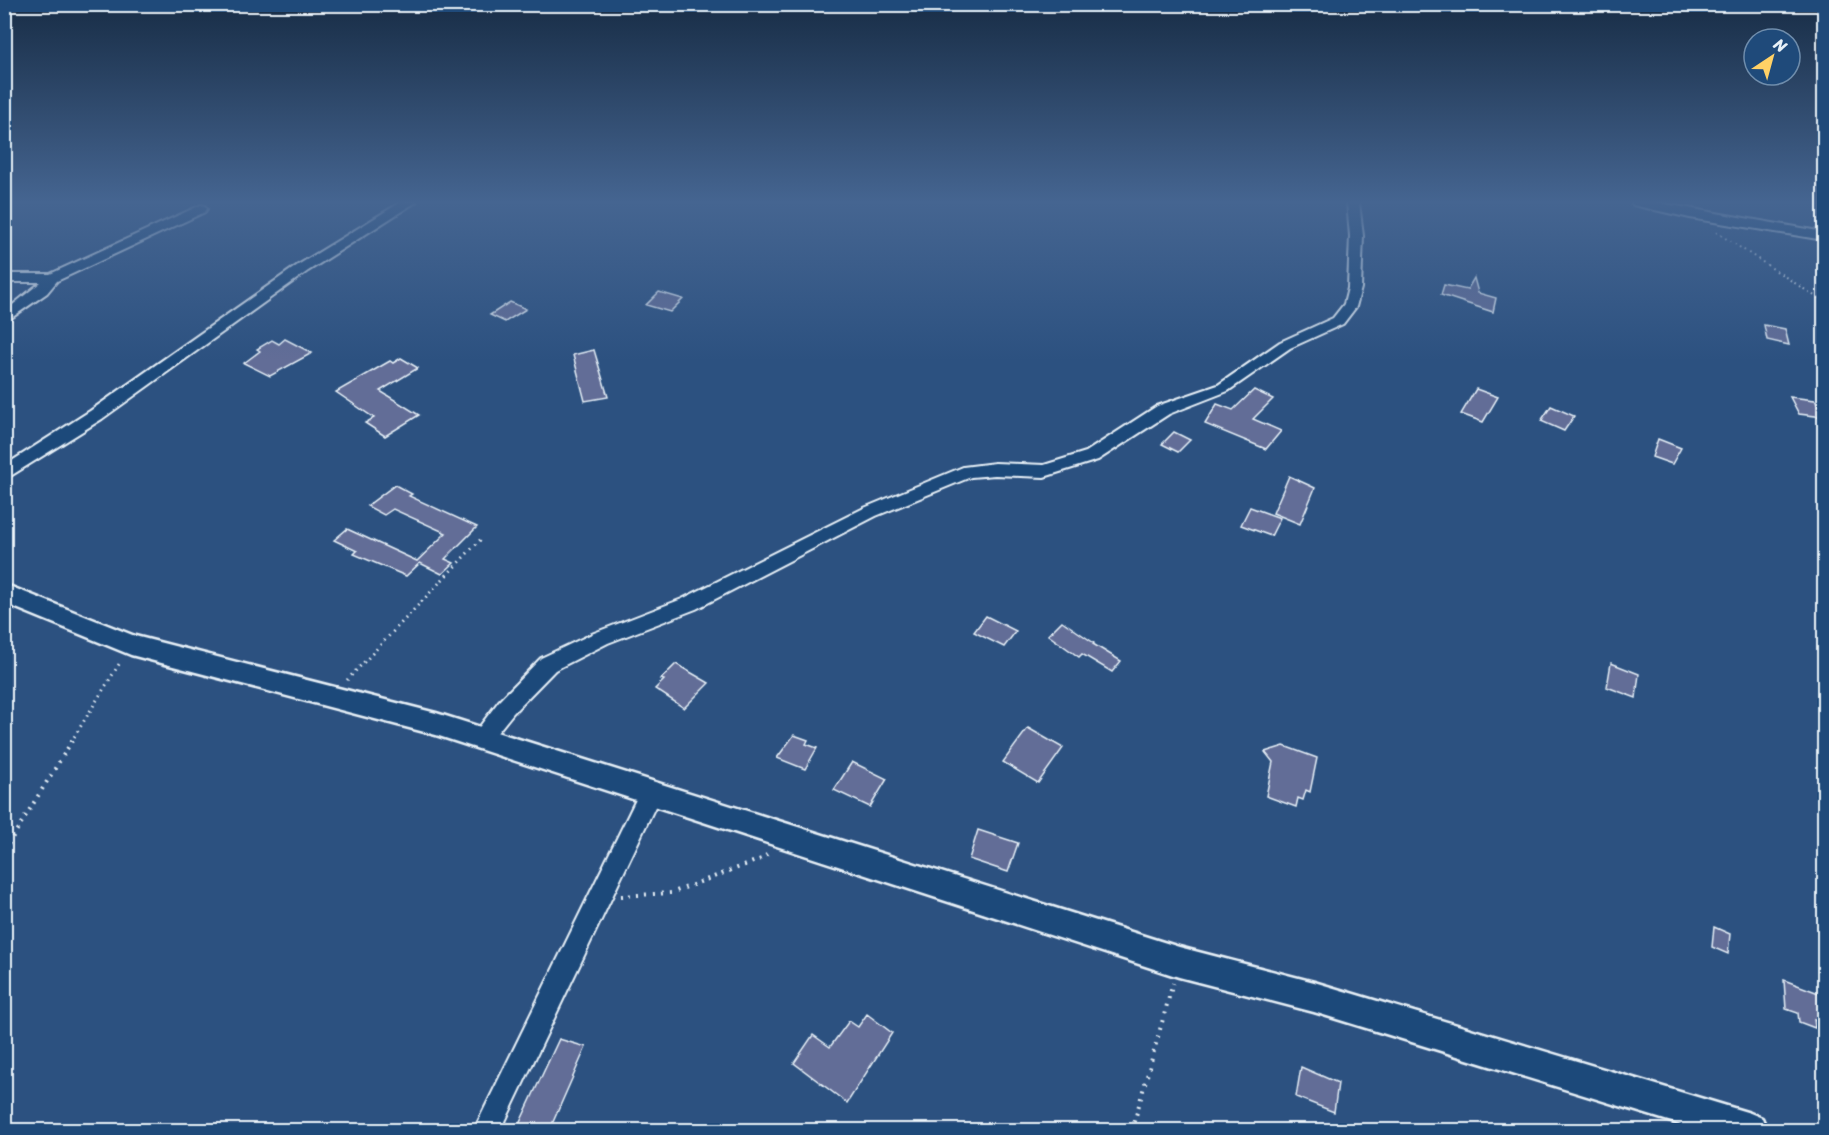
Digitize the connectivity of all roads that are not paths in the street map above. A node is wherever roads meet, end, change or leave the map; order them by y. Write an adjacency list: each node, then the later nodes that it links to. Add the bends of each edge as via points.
1 (102, 255): 5 (street)
2 (324, 255): 7 (street, via 96,415)
3 (1356, 255): 9 (street, via 1353,298 1345,315 1286,345 1223,388 1163,410 1092,456 1044,471 969,471 870,512 689,604 601,638 548,664)
4 (4, 278): 5 (street)
5 (52, 278): 6 (street)
6 (4, 319)
7 (4, 474)
8 (4, 593): 9 (street, via 131,645)
9 (481, 738): 10 (street)
10 (651, 792): 11 (street); 12 (street, via 1179,962 1314,997)
11 (487, 1131)
12 (1750, 1131)

